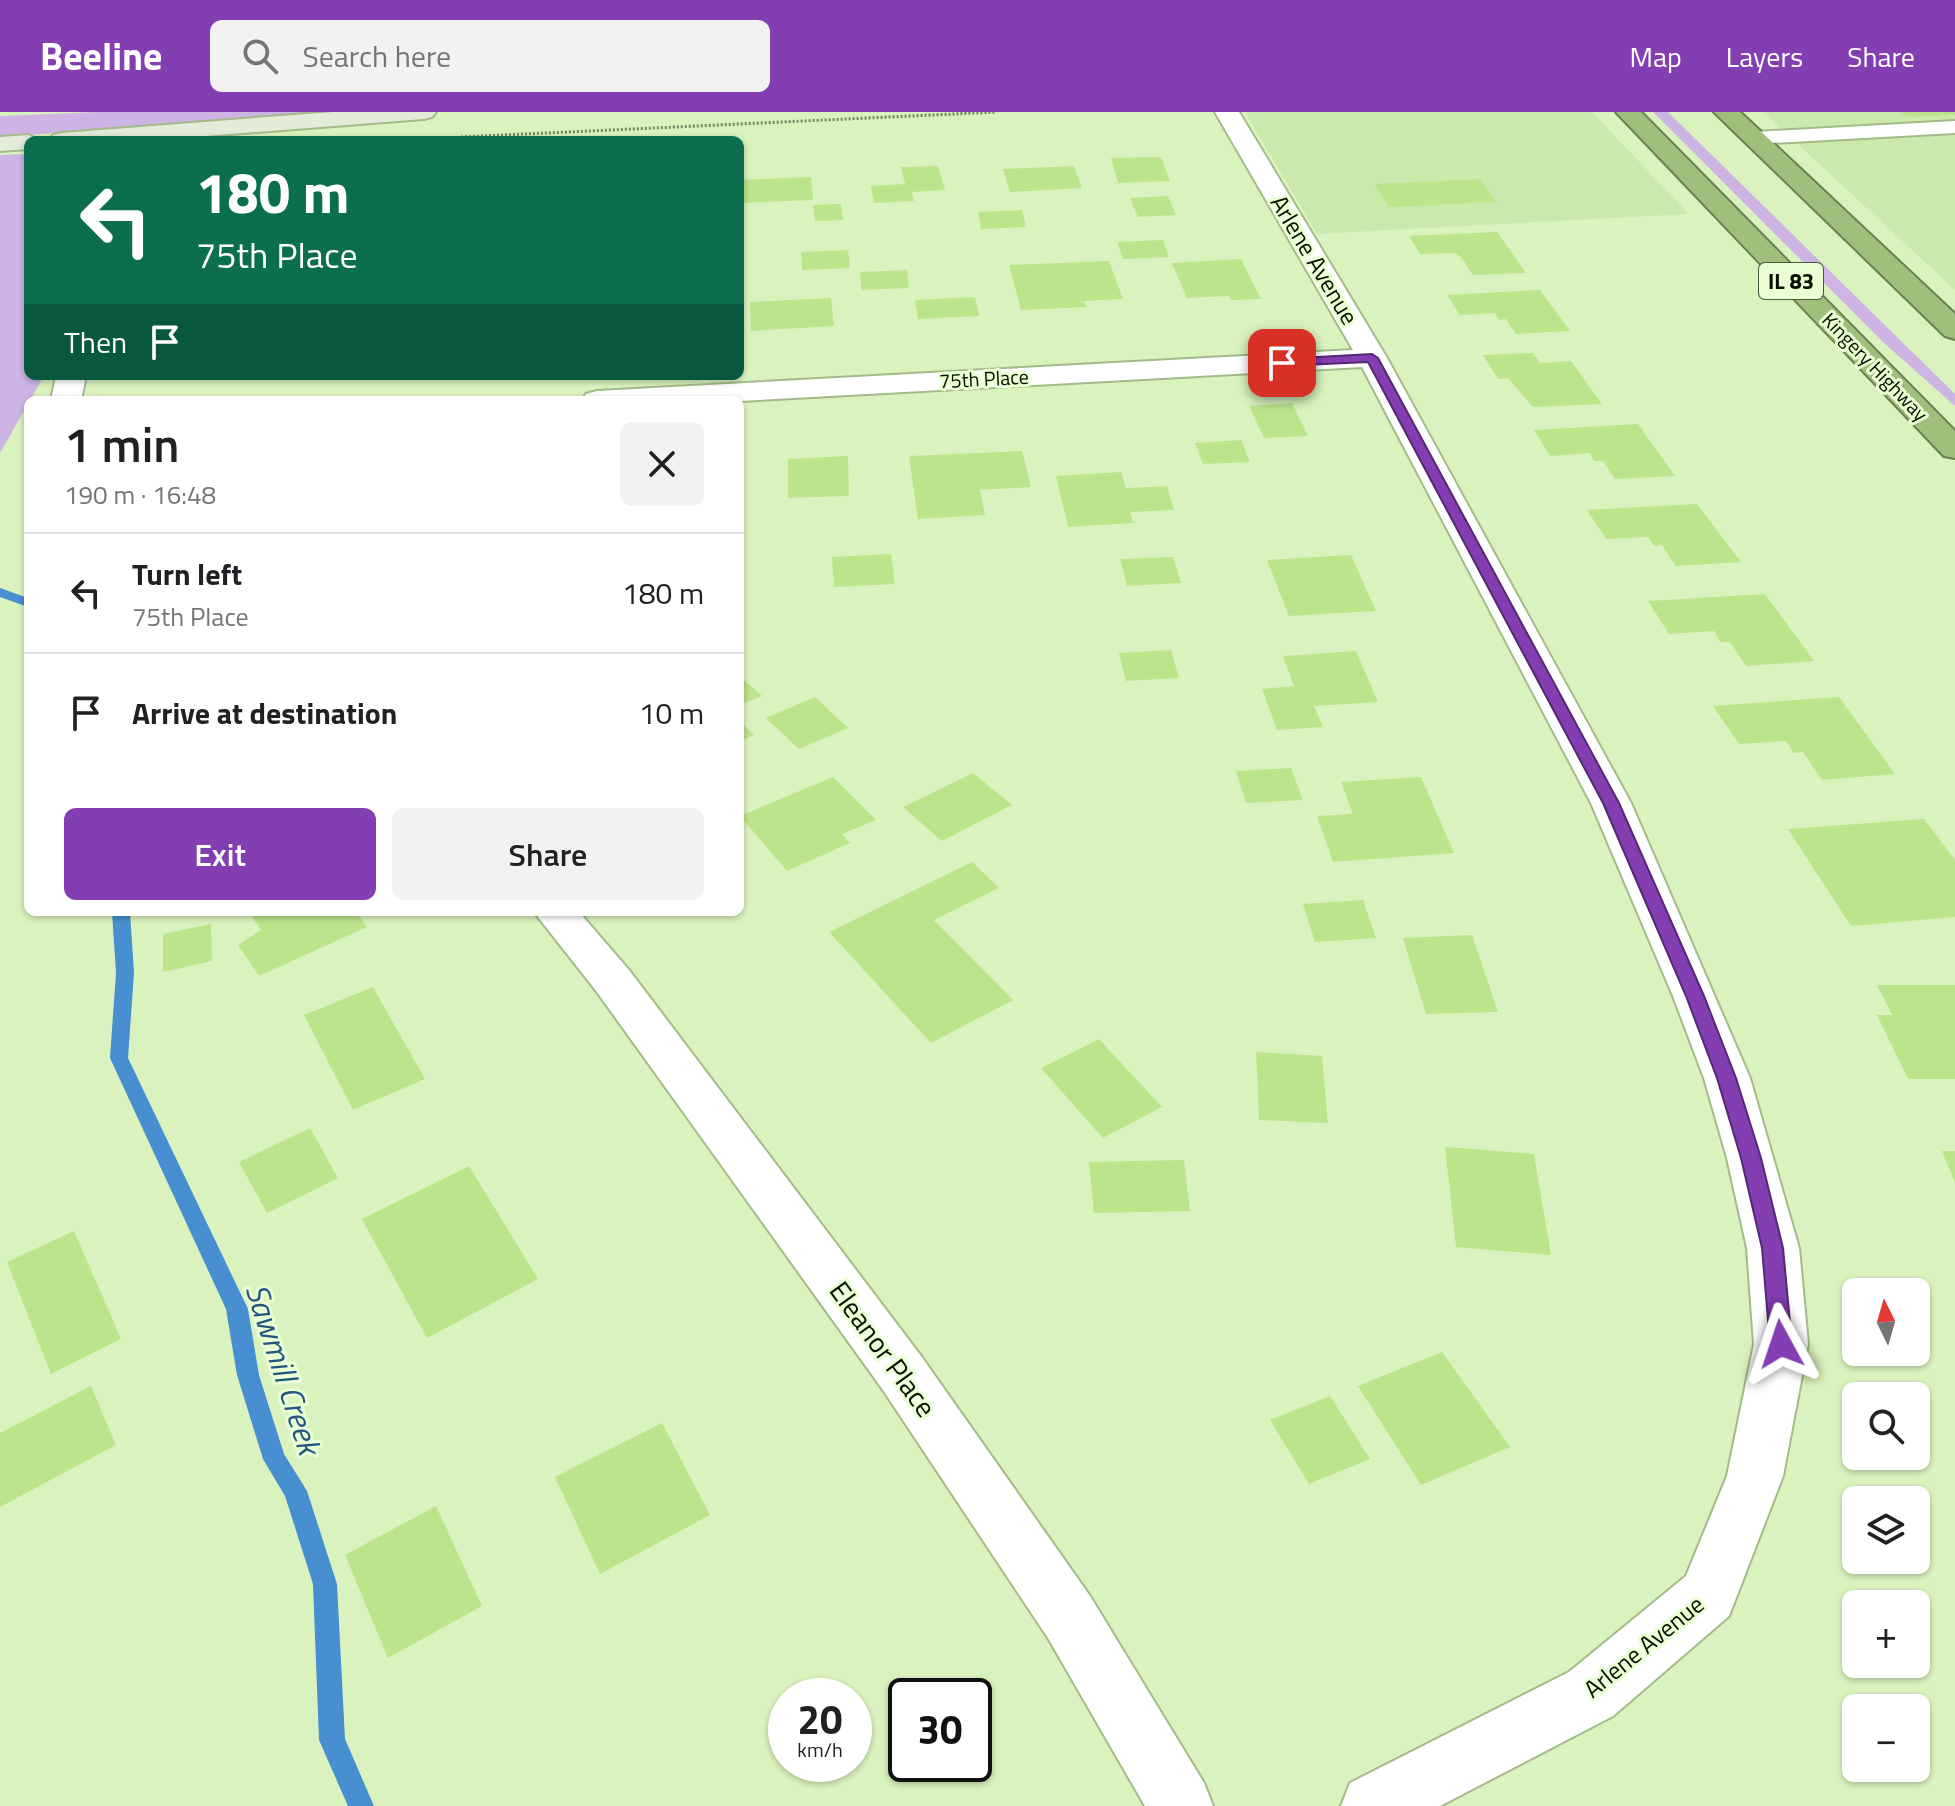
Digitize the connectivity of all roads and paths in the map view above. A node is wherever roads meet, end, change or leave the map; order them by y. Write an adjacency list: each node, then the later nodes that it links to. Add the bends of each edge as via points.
1 (424, 112): 9 (main road)
2 (996, 112): 11 (path)
3 (1227, 112): 16 (street, Arlene Avenue)
4 (1628, 112): 18 (highway, Kingery Highway / IL 83)
5 (1726, 112): 12 (highway)
6 (1883, 112): 8 (lane)
7 (1955, 127): 8 (lane)
8 (1905, 130): 12 (lane)
9 (203, 135): 10 (main road)
10 (175, 136)
11 (472, 136)
12 (1754, 138): 15 (highway)
13 (24, 142): 14 (main road)
14 (0, 144)
15 (1955, 330)
16 (1372, 358): 17 (street, 75th Place); 21 (street, Arlene Avenue, via 1611,803 1695,996 1751,1158 1773,1248 1781,1344 1755,1476 1708,1596 1591,1694)
17 (671, 396)
18 (1955, 449)
19 (558, 916): 20 (street, Eleanor Place, via 613,981 902,1373 1069,1617)
20 (1181, 1806)
21 (1373, 1806)

